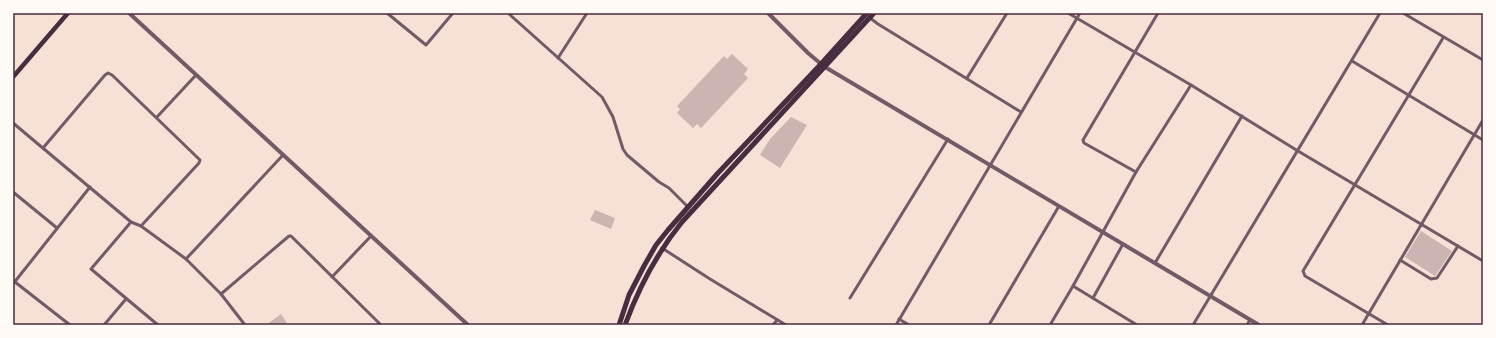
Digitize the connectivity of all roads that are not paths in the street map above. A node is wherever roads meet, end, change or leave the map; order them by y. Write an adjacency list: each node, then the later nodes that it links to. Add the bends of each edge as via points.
1 (68, 13): 23 (main road)
2 (129, 13): 22 (street)
3 (387, 13): 13 (street, via 426,45)
4 (508, 13): 18 (street)
5 (587, 13): 18 (street)
6 (768, 13): 21 (street)
7 (1007, 13): 24 (street)
8 (1068, 13): 15 (street)
9 (1080, 13): 15 (street)
10 (1158, 13): 17 (street)
11 (1380, 13): 20 (street)
12 (1402, 13): 16 (street)
13 (450, 14)
14 (869, 14): 21 (main road); 24 (street, via 878,24)
15 (1077, 19): 17 (street); 27 (street)
16 (1443, 38): 19 (street); 26 (street)
17 (1135, 53): 25 (street); 39 (street, via 1083,140 1084,144)
18 (558, 58): 44 (street, via 602,98 613,117 627,155 658,182 669,188)
19 (1483, 60)
20 (1352, 61): 26 (street); 36 (street)
21 (823, 65): 33 (street); 44 (main road)
22 (196, 75): 29 (street); 37 (street)
23 (13, 77)
24 (967, 78): 27 (street)
25 (1191, 85): 28 (street); 39 (street)
26 (1408, 94): 32 (street); 40 (street)
27 (1021, 112): 38 (street)
28 (1242, 116): 36 (street); 58 (street)
29 (156, 117): 35 (street, via 108,73); 47 (street, via 200,160)
30 (1483, 120): 32 (street)
31 (13, 123): 35 (street)
32 (1474, 134): 34 (street); 46 (street)
33 (948, 139): 38 (street); 64 (street)
34 (1483, 140)
35 (43, 148): 41 (street)
36 (1298, 151): 40 (street); 63 (street)
37 (283, 155): 50 (street); 55 (street)
38 (990, 165): 43 (street); 68 (street)
39 (1136, 172): 49 (street)
40 (1355, 185): 46 (street); 67 (street, via 1303,274)
41 (90, 187): 45 (street); 48 (street)
42 (13, 192): 48 (street)
43 (1059, 206): 49 (street); 83 (street)
44 (690, 209): 52 (main road); 54 (main road)
45 (131, 222): 47 (street); 66 (street, via 91,269)
46 (1420, 224): 53 (street); 56 (street)
47 (141, 226): 55 (street)
48 (57, 228): 60 (street)
49 (1103, 232): 51 (street); 61 (street)
50 (371, 236): 59 (street); 76 (street)
51 (1123, 243): 58 (street); 65 (street)
52 (656, 245): 54 (main road); 77 (main road, via 629,295)
53 (1458, 246): 56 (street, via 1437,278 1431,279); 57 (street)
54 (662, 248): 69 (street); 78 (main road, via 635,298)
55 (186, 259): 62 (street)
56 (1400, 260): 67 (street)
57 (1483, 261)
58 (1155, 263): 63 (street)
59 (332, 277): 62 (street, via 289,236); 75 (street)
60 (14, 283): 71 (street)
61 (1074, 286): 65 (street); 84 (street)
62 (221, 294): 74 (street)
63 (1212, 296): 70 (street); 86 (street)
64 (850, 298)
65 (1093, 298): 85 (street)
66 (126, 299): 72 (street); 73 (street)
67 (1368, 313): 89 (street); 90 (street)
68 (900, 319): 81 (street); 82 (street)
69 (777, 320): 79 (street); 80 (street)
70 (1250, 320): 87 (street); 88 (street)
71 (70, 325)
72 (104, 325)
73 (158, 325)
74 (245, 325)
75 (381, 325)
76 (468, 325)
77 (619, 325)
78 (625, 325)
79 (774, 325)
80 (786, 325)
81 (896, 325)
82 (909, 325)
83 (989, 325)
84 (1050, 325)
85 (1137, 325)
86 (1193, 325)
87 (1247, 325)
88 (1259, 325)
89 (1362, 325)
90 (1388, 325)

